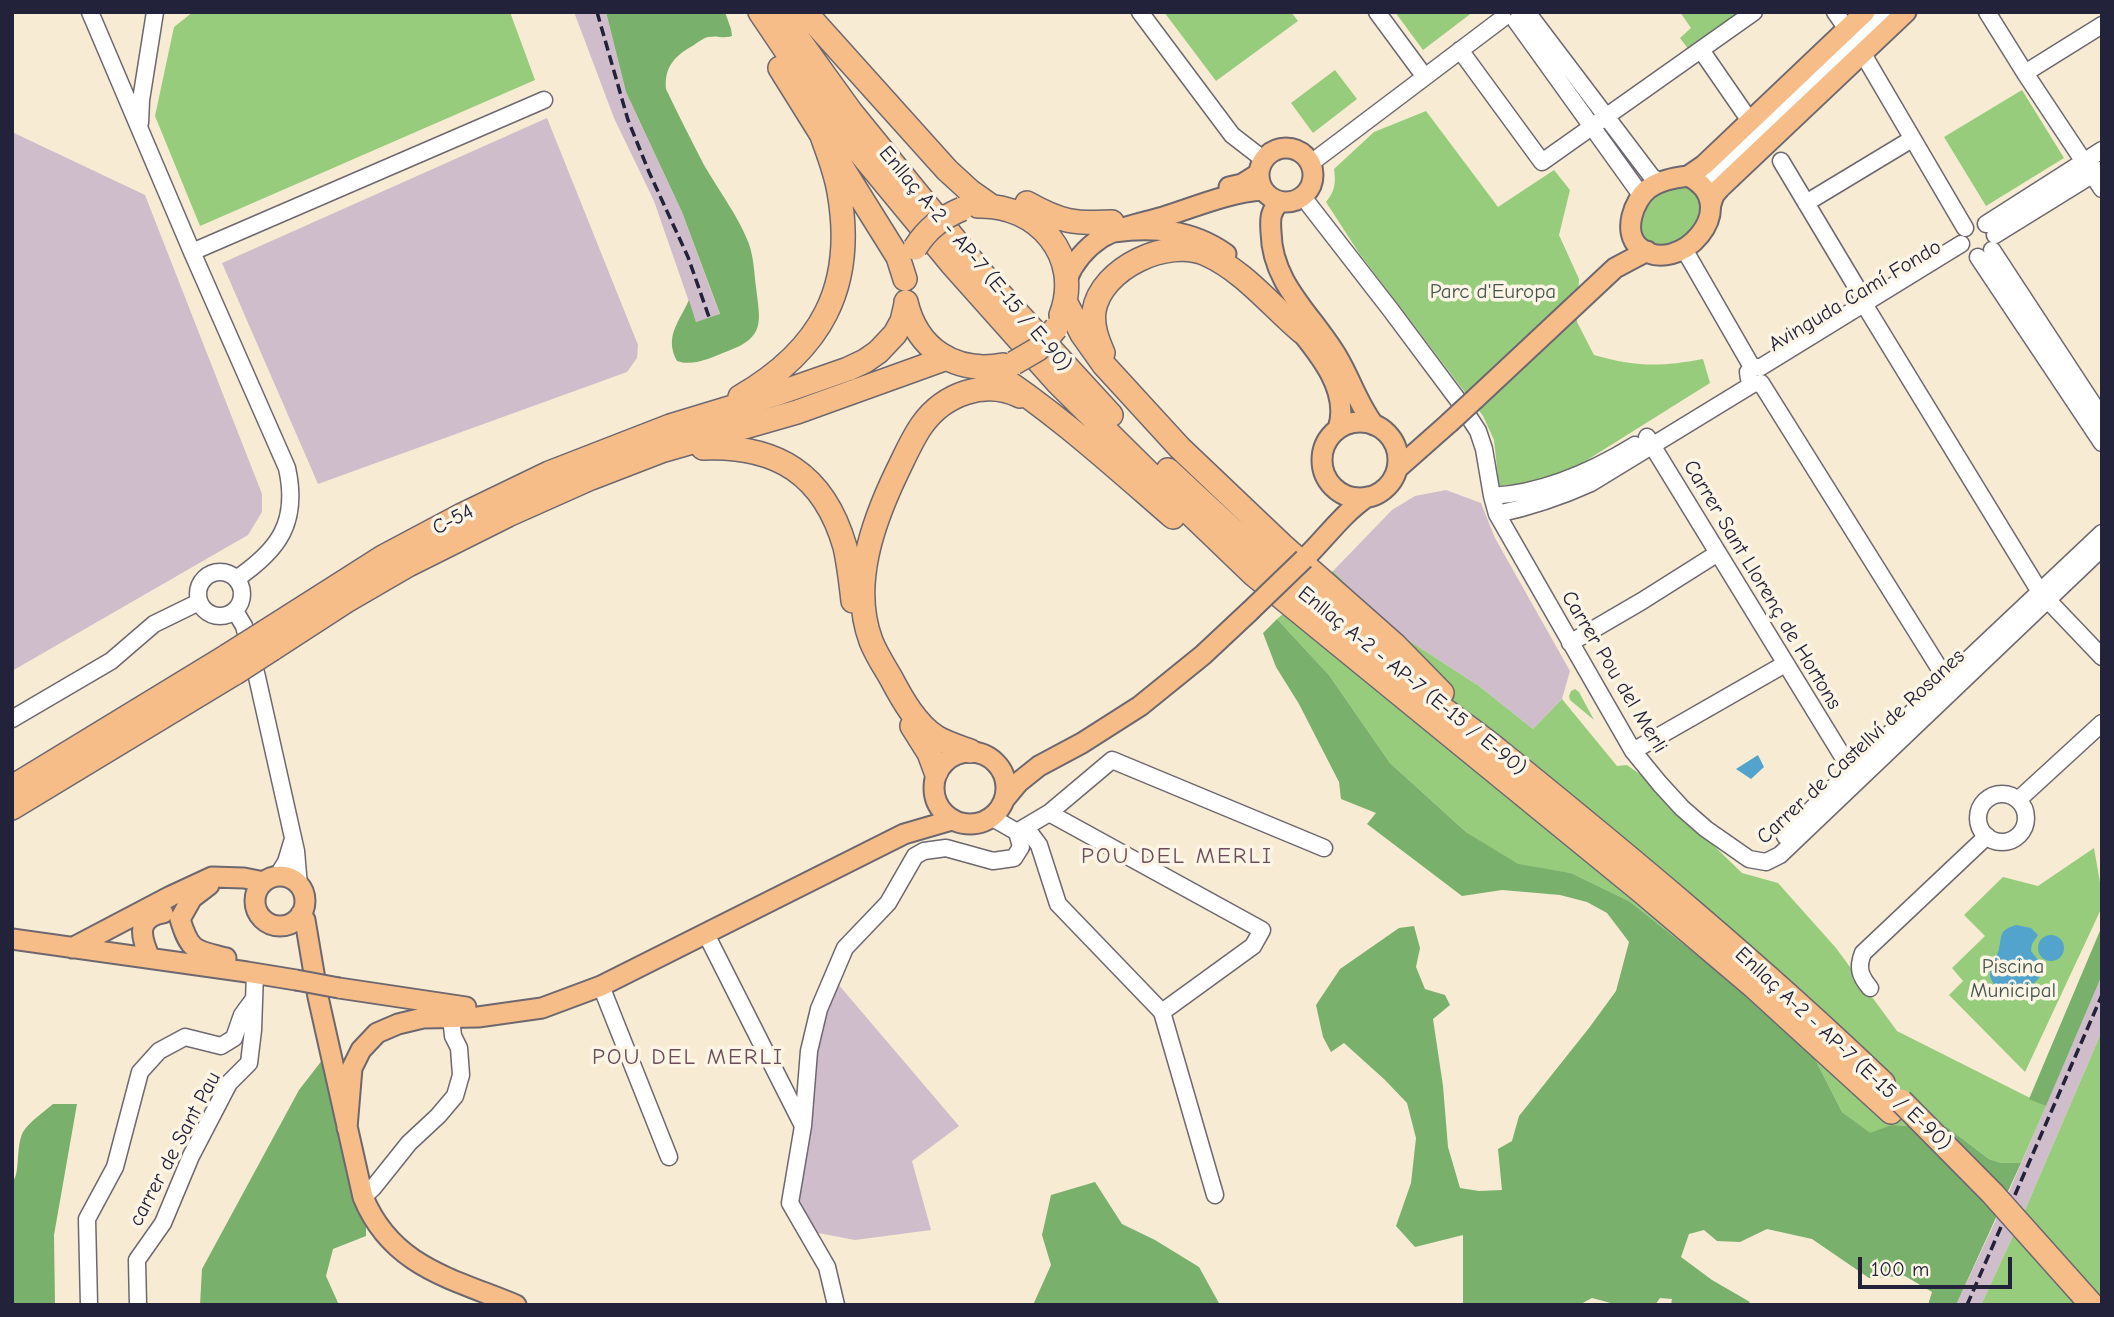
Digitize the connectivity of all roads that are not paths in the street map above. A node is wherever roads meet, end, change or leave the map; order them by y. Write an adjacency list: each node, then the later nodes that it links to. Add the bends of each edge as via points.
1 (90, 12): 25 (street)
2 (155, 12): 25 (street)
3 (744, 12): 26 (highway)
4 (760, 12): 94 (highway, Enllaç A-2 - AP-7 (E-15 / E-90), via 851,142 1058,383 1253,574)
5 (779, 12): 94 (highway, Enllaç A-2 - AP-7 (E-15 / E-90), via 851,112 990,284 1130,436)
6 (805, 12): 31 (highway)
7 (1140, 12): 33 (street)
8 (1377, 12): 20 (street)
9 (1754, 12): 19 (street)
10 (1835, 12): 17 (street)
11 (1866, 12): 17 (main road)
12 (1888, 12): 17 (street)
13 (1906, 12): 17 (main road)
14 (1987, 12): 21 (street)
15 (1512, 15): 18 (street); 20 (street); 24 (street)
16 (2102, 25): 21 (street)
17 (1859, 43): 23 (main road); 27 (street); 36 (street); 41 (main road, via 1720,188); 46 (street, via 1878,63)
18 (1460, 50): 24 (street, via 1542,162); 29 (street)
19 (1701, 50): 23 (street); 24 (street)
20 (1419, 69): 29 (street)
21 (2025, 73): 32 (street)
22 (544, 100): 49 (street)
23 (1750, 121): 34 (main road)
24 (1600, 122): 35 (street); 37 (street)
25 (140, 129): 49 (street)
26 (822, 136): 51 (highway, via 898,257); 61 (highway, via 842,215 834,299 798,353 755,388)
27 (1912, 139): 40 (street); 46 (street)
28 (2102, 150): 32 (street, Avinguda Camí Fondo)
29 (1308, 159): 33 (main road, via 1298,150 1283,147 1269,153); 38 (main road, via 1313,180)
30 (1781, 161): 40 (street)
31 (947, 170): 42 (highway); 43 (highway, via 1061,219)
32 (2095, 173): 46 (street, Avinguda Camí Fondo)
33 (1261, 174): 39 (main road, via 1266,195); 43 (main road)
34 (1688, 176): 35 (main road); 41 (main road, via 1703,186)
35 (1660, 182): 37 (main road)
36 (1710, 183)
37 (1641, 195): 45 (main road, via 1631,219)
38 (1303, 197): 39 (main road); 73 (street, Carrer Pou del Merli, via 1478,431)
39 (1280, 202): 64 (main road, via 1270,223 1279,272 1338,359)
40 (1806, 203): 54 (street)
41 (1711, 204): 47 (main road, via 1705,229)
42 (991, 206): 44 (highway, C-54 / C-54, via 1011,209); 51 (highway, C-54 / C-54, bridge, via 962,209 932,226 915,248)
43 (1113, 227): 44 (main road); 52 (main road, via 1080,256); 56 (main road, via 1178,231 1219,249 1265,286)
44 (1046, 231): 52 (highway, C-54 / C-54, via 1060,254)
45 (1632, 237): 48 (main road); 50 (main road)
46 (1977, 239): 54 (street, Avinguda Camí Fondo); 63 (street); 69 (street)
47 (1684, 249): 48 (main road, via 1658,254); 59 (street)
48 (1647, 251): 50 (main road)
49 (192, 252): 80 (street, via 291,486 282,536 256,566)
50 (1615, 268): 67 (main road, bridge)
51 (905, 279): 55 (highway, C-54 / C-54)
52 (1067, 279): 53 (highway, C-54 / C-54)
53 (1066, 303): 58 (highway, C-54 / C-54, bridge, via 1056,328 1038,349 1014,363); 60 (highway, via 1104,365)
54 (1865, 303): 59 (street, Avinguda Camí Fondo); 81 (street)
55 (906, 304): 57 (highway, C-54 / C-54, via 928,346); 61 (highway, C-54 / C-54, via 895,334 865,361)
56 (1302, 332): 60 (highway, via 1235,271 1207,254 1175,248 1149,254 1109,283 1095,308 1096,337 1103,354); 65 (main road, via 1337,390 1342,407)
57 (947, 358): 58 (highway, C-54 / C-54); 70 (highway, C-54, via 797,412)
58 (988, 368): 62 (highway)
59 (1757, 375): 68 (street, Avinguda Camí Fondo); 89 (street)
60 (1135, 398): 94 (highway, via 1180,448 1395,645)
61 (708, 415): 84 (highway, C-54 / C-54, via 603,451 462,515 383,557)
62 (1056, 416): 92 (highway, via 998,389 981,388 946,401 914,438 874,525 864,579 870,640 922,724 937,737); 94 (highway, via 1378,692)
63 (2102, 418)
64 (1374, 425): 65 (main road, via 1362,422); 66 (main road)
65 (1338, 429): 72 (main road, via 1329,439 1322,463)
66 (1392, 439): 67 (main road, via 1408,443); 71 (main road)
67 (1432, 439): 71 (main road)
68 (1651, 442): 73 (street, Avinguda Camí Fondo, via 1558,484); 75 (street, Avinguda Camí Fondo, via 1591,483); 79 (street, Carrer Sant Llorenç de Hortons)
69 (2102, 443)
70 (662, 451): 84 (highway, C-54, via 508,514); 98 (highway, via 739,447 793,468 809,480 840,533 865,647 889,694 929,753)
71 (1397, 469): 74 (main road, via 1388,486)
72 (1333, 486): 74 (main road, via 1343,494); 76 (main road)
73 (1492, 496): 75 (street, Carrer Pou del Merli)
74 (1367, 497): 76 (main road)
75 (1497, 514): 85 (street, Carrer Pou del Merli)
76 (1330, 533): 96 (main road, bridge, via 1203,655 1140,706)
77 (2102, 533): 81 (street, Carrer de Castellví de Rosanes)
78 (2102, 548): 81 (street, Carrer de Castellví de Rosanes)
79 (1718, 553): 85 (street); 88 (street, Carrer Sant Llorenç de Hortons)
80 (236, 579): 82 (street, via 223,572 208,575 199,587); 83 (street, via 242,598)
81 (2044, 596): 86 (street); 89 (street, Carrer de Castellví de Rosanes)
82 (199, 602): 83 (street, via 215,616); 90 (street, via 154,624 111,661)
83 (235, 611): 109 (street, via 254,663)
84 (268, 641): 87 (highway, C-54 / C-54, bridge)
85 (1570, 643): 93 (street, Carrer Pou del Merli)
86 (2102, 657)
87 (231, 664): 99 (highway, C-54 / C-54); 102 (highway, C-54 / C-54, via 72,774)
88 (1785, 664): 93 (street); 97 (street, Carrer Sant Llorenç de Hortons)
89 (1950, 685): 97 (street, Carrer de Castellví de Rosanes)
90 (12, 719)
91 (2102, 723): 101 (street)
92 (970, 751): 95 (main road); 98 (main road, via 942,763)
93 (1633, 751): 111 (street, Carrer Pou del Merli, via 1682,808)
94 (1492, 757): 131 (highway, Enllaç A-2 - AP-7 (E-15 / E-90), via 1721,935 1820,1024)
95 (993, 759): 96 (main road); 100 (main road, via 1005,779)
96 (1039, 766): 100 (main road)
97 (1856, 774): 111 (street, Carrer de Castellví de Rosanes, via 1775,846)
98 (935, 780): 105 (main road, via 938,807); 107 (main road, via 926,807)
99 (12, 787)
100 (1004, 800): 104 (main road)
101 (2018, 800): 108 (street, via 2025,814 2017,836 2002,842); 108 (street, via 1996,794 1983,802 1979,824)
102 (12, 808)
103 (1049, 813): 106 (street); 110 (street, via 1112,760); 129 (street, via 1262,930 1253,946)
104 (991, 817): 105 (main road, via 971,824); 106 (street)
105 (952, 820): 107 (main road)
106 (1017, 832): 129 (street, via 1030,834 1039,845 1058,904); 132 (street, via 1021,847 1014,858 993,861 946,848 915,856 888,903 845,947 819,1009)
107 (904, 834): 119 (main road)
108 (1987, 836): 126 (street, via 1863,953 1859,970)
109 (292, 839): 113 (street, via 286,862); 114 (street)
110 (1324, 848)
111 (1749, 859)
112 (229, 878): 113 (main road); 115 (main road); 117 (main road, via 202,889); 121 (main road, via 199,882)
113 (272, 879): 114 (main road, via 294,881); 115 (main road, via 259,887)
114 (299, 886): 116 (main road, via 305,900)
115 (254, 901): 118 (main road, via 264,921)
116 (302, 914): 118 (main road); 122 (main road)
117 (180, 919): 123 (main road, via 169,912 160,913 145,923 143,941); 124 (main road, via 192,947 232,960)
118 (285, 926): 122 (main road)
119 (706, 934): 125 (main road); 132 (street)
120 (12, 939): 121 (main road)
121 (71, 948): 123 (main road)
122 (310, 950): 133 (main road)
123 (150, 958): 124 (main road)
124 (251, 973): 127 (street, carrer de Sant Pau); 128 (main road, bridge)
125 (601, 986): 128 (main road, via 542,1008); 134 (street)
126 (1870, 988)
127 (253, 1000): 137 (street, via 234,1038 221,1046 186,1037 159,1051 140,1072 115,1167 87,1219); 138 (street, carrer de Sant Pau, via 249,1063 229,1083 163,1223 137,1260)
128 (505, 1012): 130 (main road)
129 (1162, 1012): 135 (street)
130 (451, 1017): 133 (main road, via 398,1024 369,1040 352,1068); 136 (street, via 461,1075 454,1096)
131 (1896, 1107): 141 (highway, Enllaç A-2 - AP-7 (E-15 / E-90)); 142 (highway, Enllaç A-2 - AP-7 (E-15 / E-90), bridge, via 1992,1193)
132 (803, 1126): 140 (street, via 790,1203 827,1267)
133 (347, 1128): 136 (main road)
134 (668, 1157)
135 (1215, 1195)
136 (363, 1197): 139 (main road, via 378,1227 406,1255)
137 (89, 1305)
138 (138, 1305)
139 (516, 1305)
140 (836, 1305)
141 (2072, 1305)
142 (2092, 1305)

